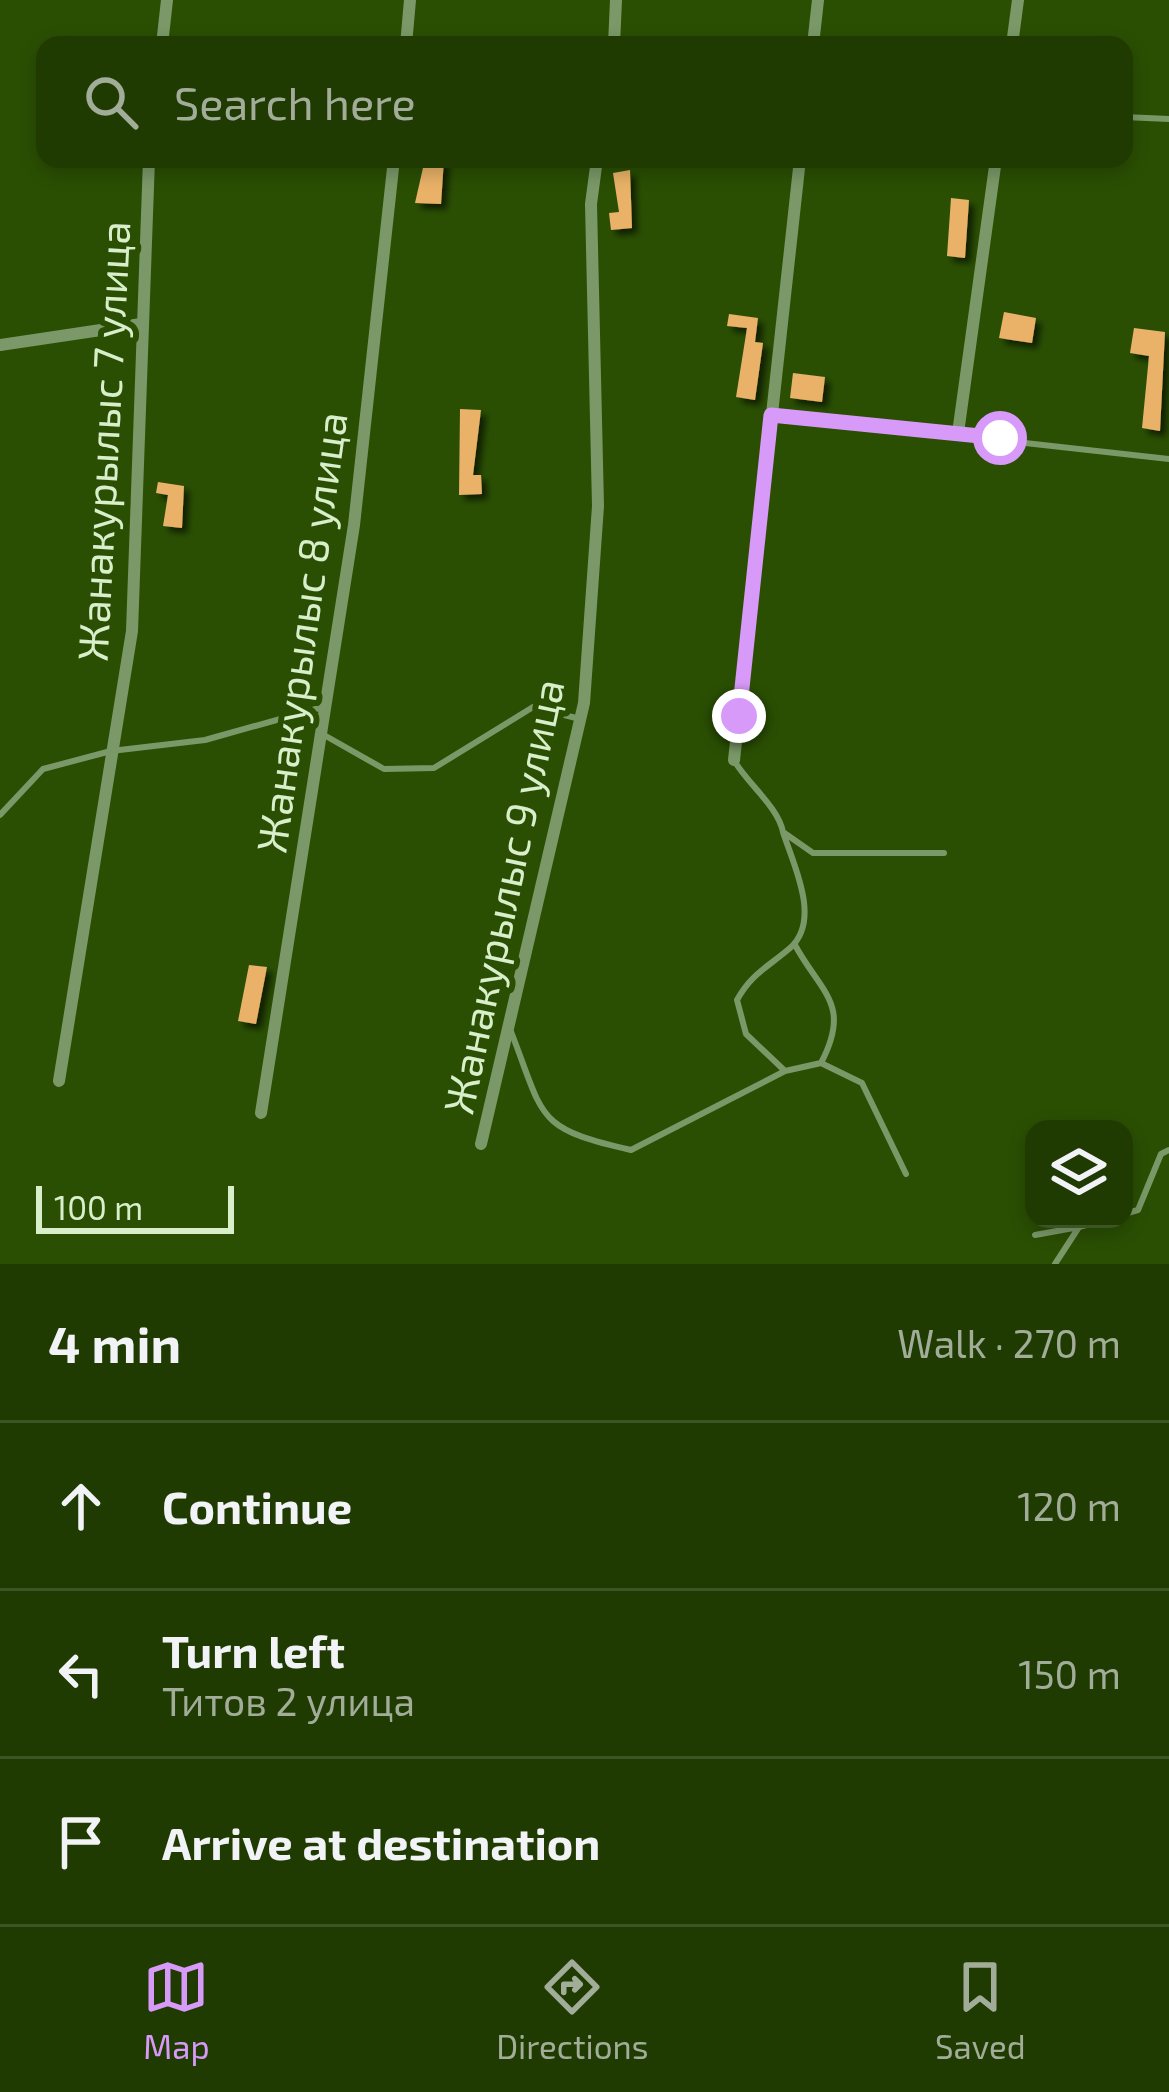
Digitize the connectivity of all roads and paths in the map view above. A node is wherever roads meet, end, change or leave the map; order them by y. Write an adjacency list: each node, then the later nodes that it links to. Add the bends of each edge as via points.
1 (167, 0): 6 (street)
2 (410, 0): 7 (street)
3 (616, 0): 8 (street)
4 (818, 0): 9 (street)
5 (1018, 0): 10 (street)
6 (163, 36)
7 (407, 36)
8 (614, 36)
9 (814, 36)
10 (1013, 36)
11 (1133, 117): 12 (lane)
12 (1169, 119)
13 (149, 168): 18 (street, Жанакурылыс 7 улица)
14 (393, 168): 23 (street, Жанакурылыс 8 улица, via 354,526)
15 (596, 168): 24 (street, Жанакурылыс 9 улица, via 598,506)
16 (799, 168): 20 (street)
17 (995, 168): 21 (street)
18 (141, 324): 19 (street); 26 (street, Жанакурылыс 7 улица, via 132,632)
19 (0, 345)
20 (771, 415): 21 (lane); 27 (street)
21 (958, 433): 22 (lane)
22 (1169, 459)
23 (323, 707): 25 (street, Жанакурылыс 8 улица); 26 (lane, via 205,740)
24 (580, 719): 25 (lane, via 533,707 434,768 384,769); 32 (street, Жанакурылыс 9 улица)
25 (318, 733): 36 (street, Жанакурылыс 8 улица)
26 (111, 751): 28 (lane, via 43,769); 35 (street, Жанакурылыс 7 улица)
27 (734, 760): 29 (lane)
28 (0, 815)
29 (783, 832): 30 (lane, via 813,853); 31 (lane, via 806,905)
30 (944, 853)
31 (795, 944): 33 (lane, via 836,1011); 34 (lane, via 750,976 736,1000 746,1034)
32 (508, 1026): 34 (lane, via 544,1115 568,1136 631,1150); 37 (street, Жанакурылыс 9 улица)
33 (821, 1063): 34 (lane); 39 (lane, via 862,1083)
34 (785, 1071)
35 (59, 1081)
36 (261, 1113)
37 (481, 1144)
38 (1169, 1150): 40 (lane)
39 (906, 1174)
40 (1133, 1211)
41 (1073, 1228): 43 (lane)
42 (1078, 1228): 44 (lane)
43 (1036, 1234)
44 (1055, 1264)

